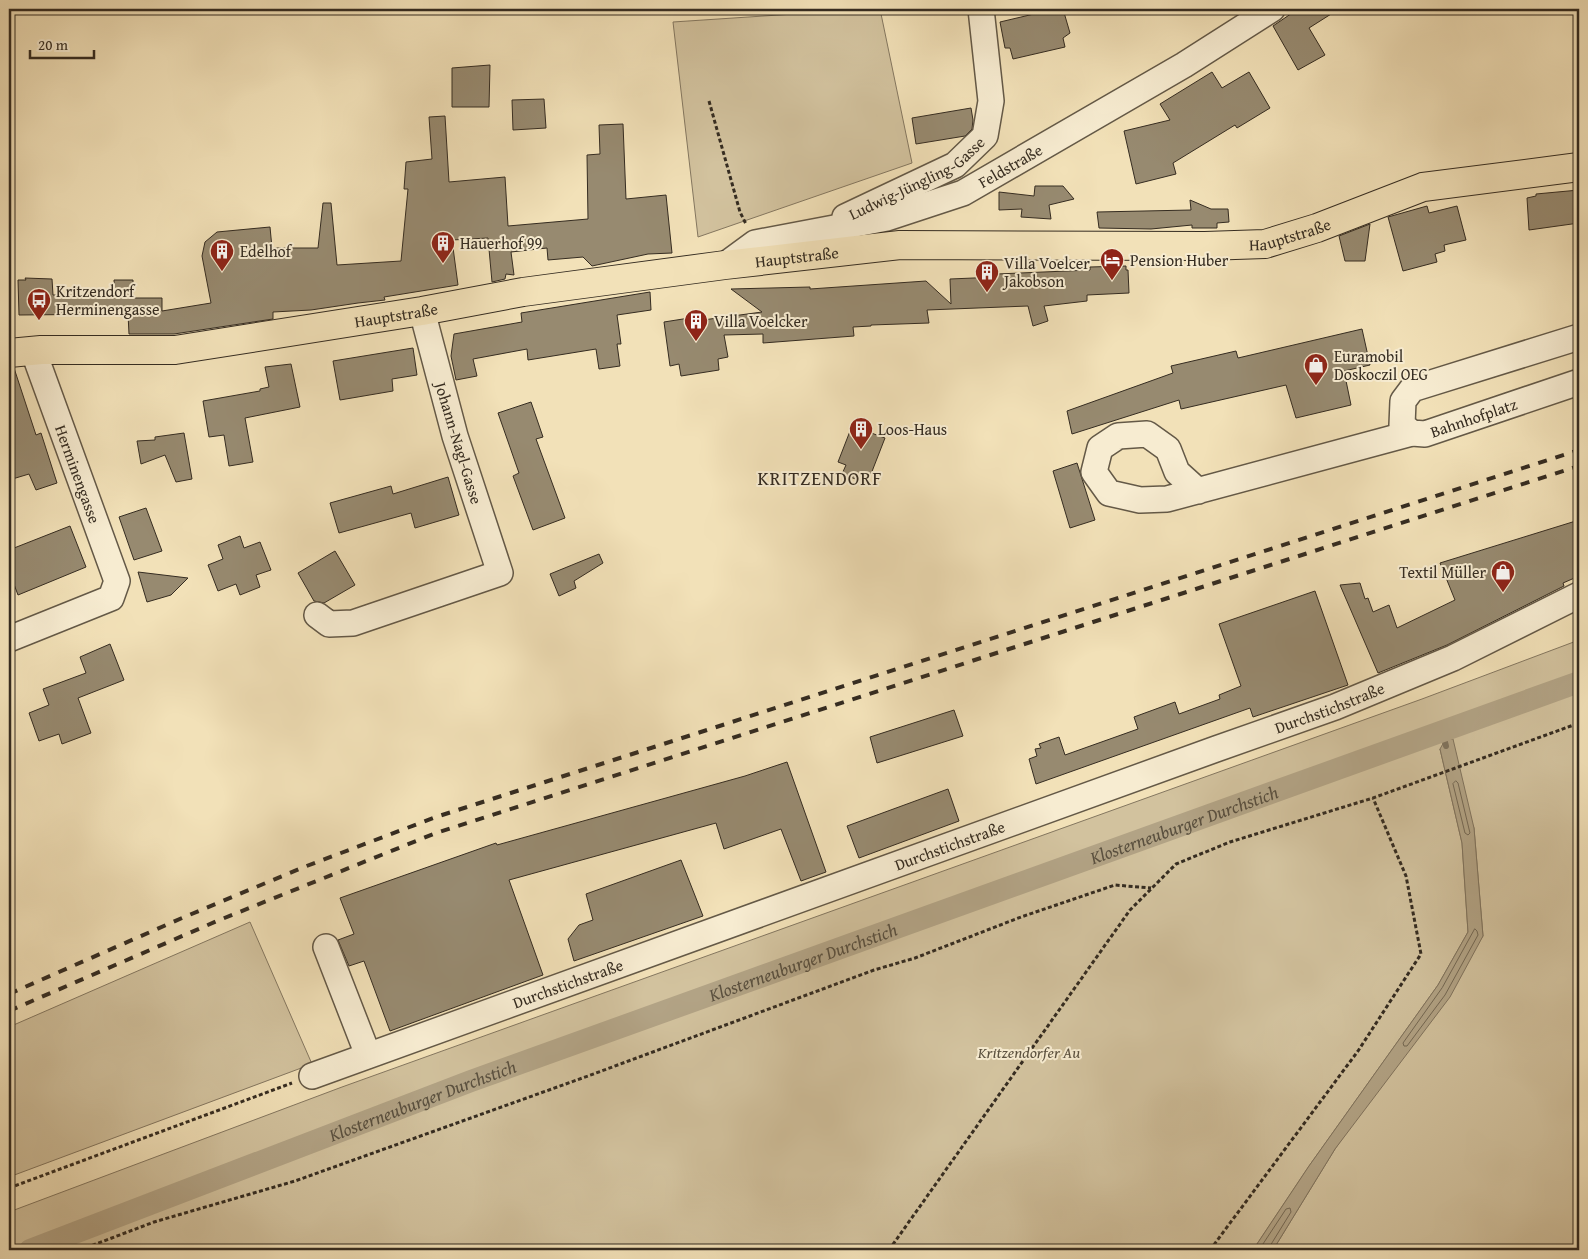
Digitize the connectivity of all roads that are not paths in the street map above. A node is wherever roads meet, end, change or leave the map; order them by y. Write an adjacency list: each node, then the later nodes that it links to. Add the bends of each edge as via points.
1 (981, 9): 4 (street, Ludwig-Jüngling-Gasse, via 991,102 985,136 955,165)
2 (1272, 9): 4 (street, Feldstraße, via 963,192 887,218)
3 (1579, 167): 5 (main road, Hauptstraße, via 1423,187 1317,228 1265,244 900,246)
4 (811, 233): 5 (street, Feldstraße, via 754,242)
5 (725, 265): 6 (main road, Hauptstraße, via 523,292)
6 (422, 311): 8 (main road, Hauptstraße, via 176,350); 13 (street, Johann-Nagl-Gasse, via 455,436 500,573 353,624 329,624)
7 (1578, 343): 10 (street, Bahnhofplatz, via 1412,390 1402,401 1402,426)
8 (21, 351): 14 (street, Herminengasse, via 117,581 112,598)
9 (1579, 382): 10 (street, Bahnhofplatz, via 1424,434)
10 (1412, 434): 11 (street)
11 (1198, 491)
12 (1579, 595): 16 (street, Durchstichstraße, via 1453,658 1335,707)
13 (317, 615)
14 (9, 639)
15 (326, 947): 16 (street)
16 (368, 1055): 17 (street, Durchstichstraße)
17 (312, 1076)

